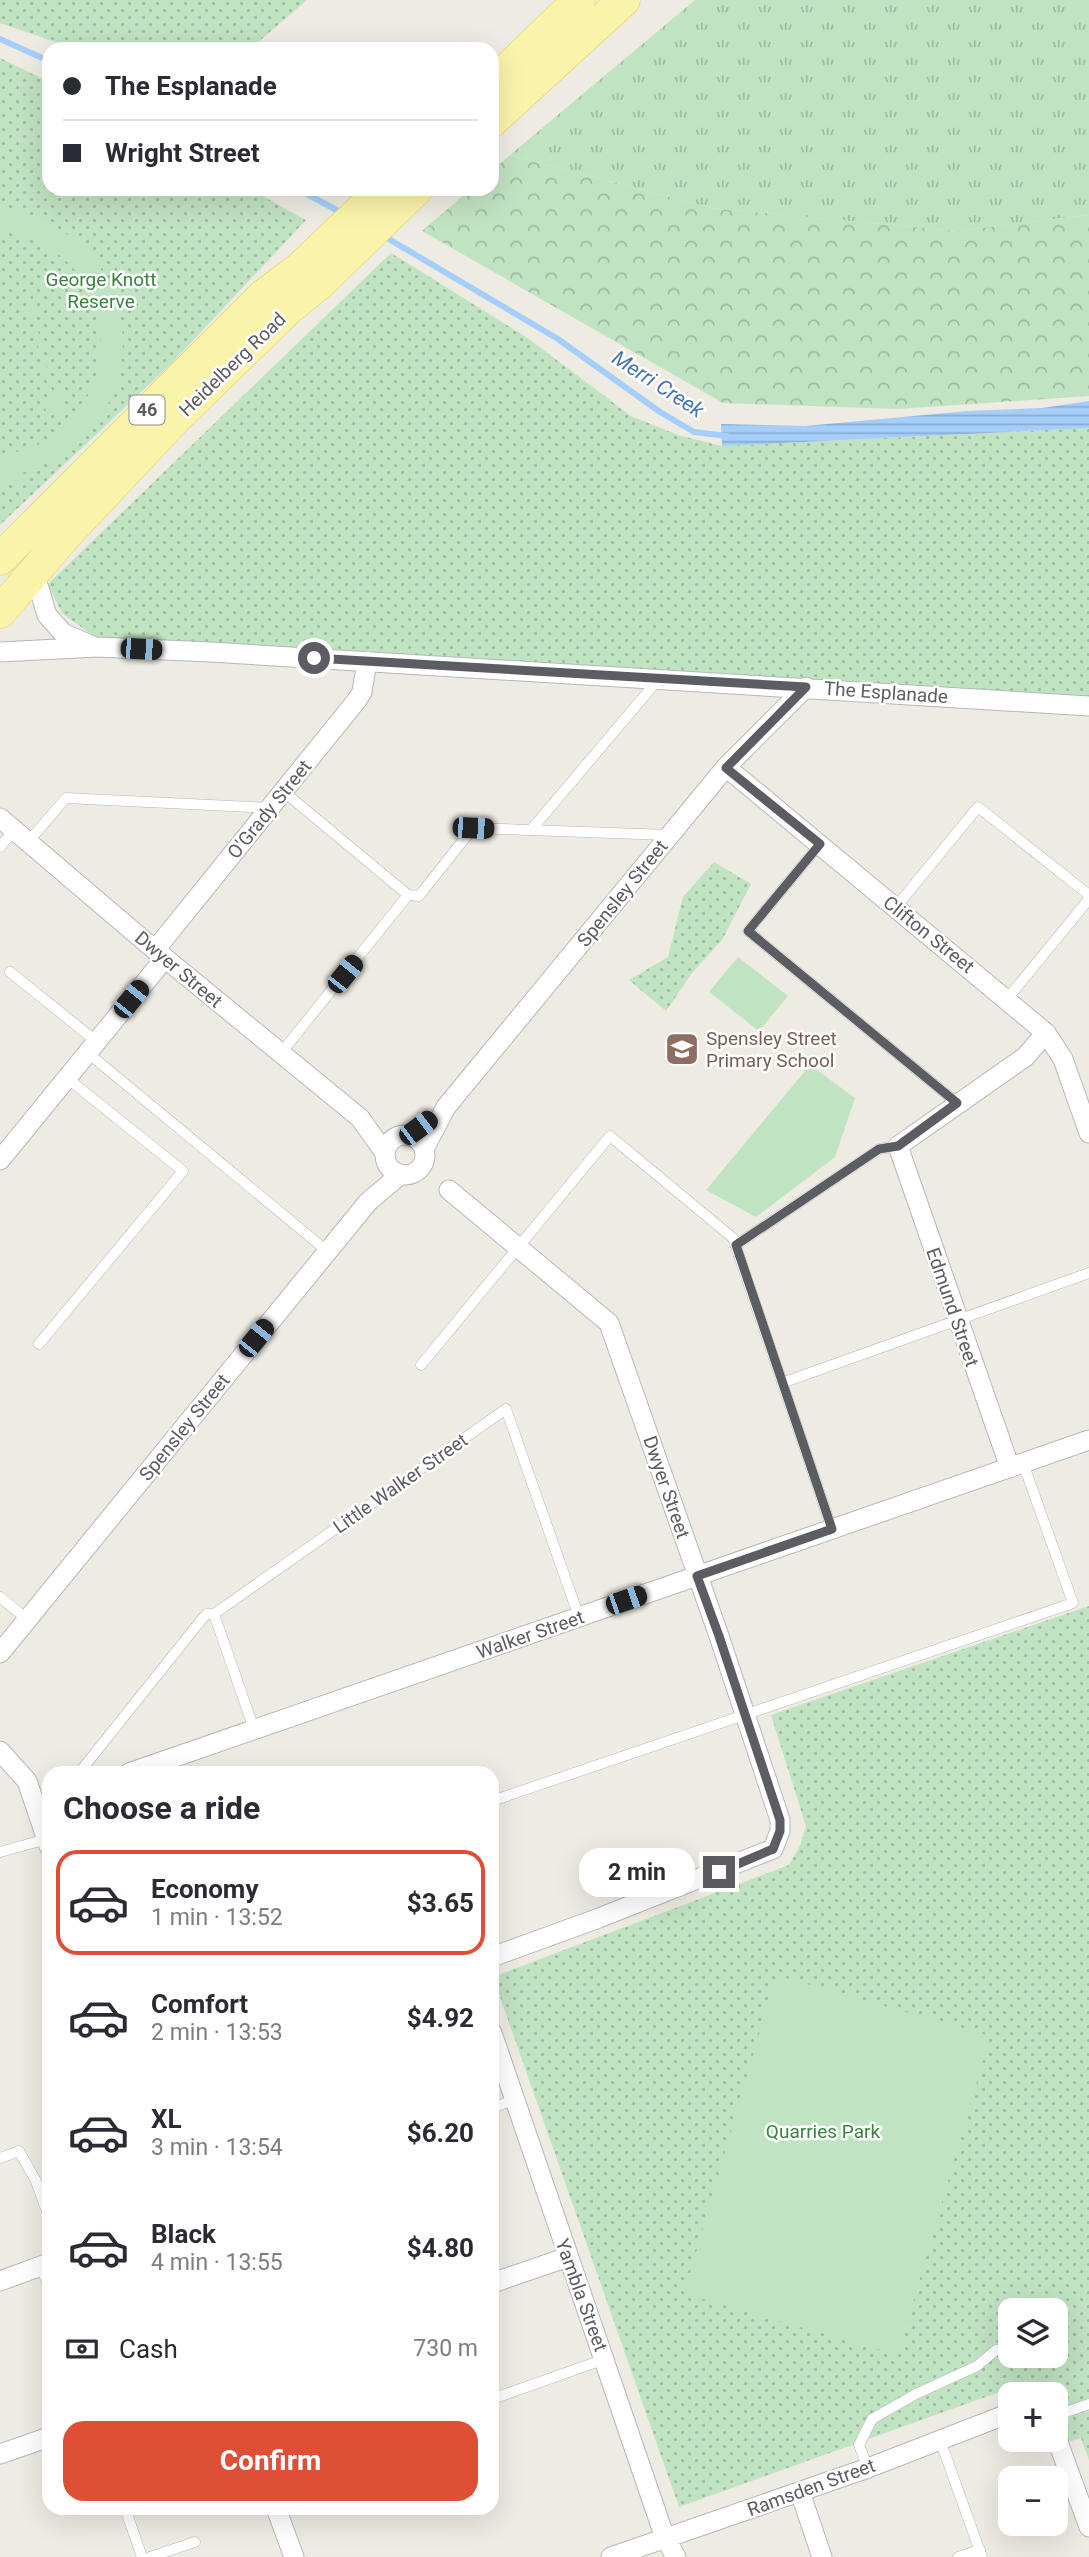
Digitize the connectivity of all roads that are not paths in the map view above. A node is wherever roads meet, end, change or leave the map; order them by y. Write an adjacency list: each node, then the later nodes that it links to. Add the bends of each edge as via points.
1 (579, 0): 3 (main road)
2 (624, 0): 4 (main road)
3 (499, 77)
4 (499, 115)
5 (377, 196): 7 (main road, Heidelberg Road / 46)
6 (408, 196): 7 (main road, Heidelberg Road / 46)
7 (310, 275): 8 (main road, Heidelberg Road / 46, via 263,296); 9 (main road, Heidelberg Road / 46, via 288,309 175,419)
8 (0, 559)
9 (34, 572): 10 (main road, Heidelberg Road / 46); 11 (street, The Esplanade, via 47,615 63,633)
10 (0, 612)
11 (96, 647): 12 (street, The Esplanade); 13 (street, The Esplanade)
12 (0, 652)
13 (367, 661): 14 (street, The Esplanade); 18 (street, O'Grady Street, via 362,692)
14 (659, 679): 15 (street, The Esplanade); 21 (lane)
15 (806, 687): 16 (street, The Esplanade); 17 (street, Spensley Street)
16 (1089, 706)
17 (726, 768): 22 (street, Spensley Street); 23 (street, Clifton Street)
18 (283, 791): 19 (street, O'Grady Street); 25 (lane)
19 (270, 808): 20 (lane, via 66,798); 28 (street, O'Grady Street)
20 (14, 830): 24 (lane); 28 (street, Dwyer Street)
21 (531, 830): 22 (lane); 25 (lane, via 473,828 419,896)
22 (670, 835): 38 (street, Spensley Street, via 446,1107)
23 (820, 844): 27 (street, Clifton Street); 35 (lane, via 748,931)
24 (0, 847)
25 (408, 895): 33 (lane)
26 (1089, 897): 27 (lane, via 978,807); 30 (lane)
27 (896, 907): 30 (street, Clifton Street)
28 (160, 954): 32 (street, O'Grady Street); 33 (street, Dwyer Street)
29 (10, 972): 32 (lane)
30 (1007, 999): 31 (street, Clifton Street)
31 (1046, 1033): 35 (street, via 1025,1057); 37 (street, Clifton Street, via 1063,1059)
32 (92, 1047): 34 (street, O'Grady Street); 45 (lane)
33 (281, 1053): 36 (street, Dwyer Street)
34 (67, 1078): 40 (street, O'Grady Street); 48 (lane, via 183,1171)
35 (957, 1103): 39 (street)
36 (360, 1118): 38 (street, Dwyer Street); 41 (street, Dwyer Street)
37 (1089, 1133)
38 (411, 1140): 41 (street, via 391,1140); 41 (street, via 425,1156 419,1168 407,1174)
39 (898, 1146): 43 (lane, via 879,1149); 47 (street, Edmund Street)
40 (0, 1160)
41 (391, 1163): 45 (street, Spensley Street, via 368,1202)
42 (449, 1190): 44 (street, Dwyer Street)
43 (736, 1245): 44 (lane, via 610,1136); 50 (lane)
44 (518, 1249): 49 (lane); 54 (street, Dwyer Street, via 609,1323)
45 (327, 1251): 58 (street, Spensley Street)
46 (1089, 1273): 47 (lane)
47 (958, 1321): 50 (lane); 52 (street, Edmund Street)
48 (39, 1344)
49 (421, 1365)
50 (782, 1383): 53 (lane)
51 (1089, 1440): 52 (street, Walker Street)
52 (1016, 1465): 53 (street, Walker Street); 60 (lane, via 1073,1603)
53 (832, 1529): 54 (street, Walker Street)
54 (697, 1576): 57 (street, Walker Street); 60 (street, Dwyer Street)
55 (0, 1597): 58 (lane)
56 (214, 1614): 57 (lane, Little Walker Street, via 506,1409); 61 (lane); 63 (lane, via 202,1619)
57 (579, 1617): 61 (street, Walker Street)
58 (27, 1619): 59 (street, Spensley Street)
59 (0, 1653)
60 (745, 1714): 65 (lane); 69 (street, Dwyer Street, via 780,1820 773,1849)
61 (254, 1729): 64 (street, Walker Street)
62 (0, 1751): 66 (street)
63 (85, 1766)
64 (149, 1766)
65 (499, 1799)
66 (42, 1803)
67 (42, 1844): 68 (lane)
68 (0, 1852)
69 (499, 1954)
70 (499, 2052): 71 (street, Yambla Street)
71 (516, 2099): 72 (lane); 75 (street, Yambla Street)
72 (499, 2105)
73 (0, 2158): 74 (lane, via 19,2151)
74 (42, 2198)
75 (568, 2257): 78 (street); 80 (street, Yambla Street)
76 (42, 2265): 77 (street)
77 (0, 2281)
78 (499, 2281)
79 (996, 2350): 89 (lane, via 977,2366 872,2419 859,2445)
80 (605, 2359): 81 (lane); 94 (street, Yambla Street)
81 (499, 2397)
82 (1089, 2404): 83 (lane)
83 (1068, 2411)
84 (998, 2418): 86 (street, Ramsden Street)
85 (42, 2439): 88 (street)
86 (940, 2440): 89 (street, Ramsden Street); 96 (lane)
87 (1062, 2452): 93 (street)
88 (0, 2454)
89 (868, 2468): 90 (street, Ramsden Street)
90 (800, 2492): 94 (street, Ramsden Street); 102 (street)
91 (127, 2515): 97 (lane)
92 (279, 2515): 99 (street)
93 (1089, 2527)
94 (665, 2538): 100 (street, Ramsden Street); 101 (street, Yambla Street)
95 (194, 2542): 98 (lane)
96 (981, 2553): 103 (lane)
97 (142, 2557)
98 (150, 2557)
99 (294, 2557)
100 (611, 2557)
101 (676, 2557)
102 (822, 2557)
103 (958, 2557)

